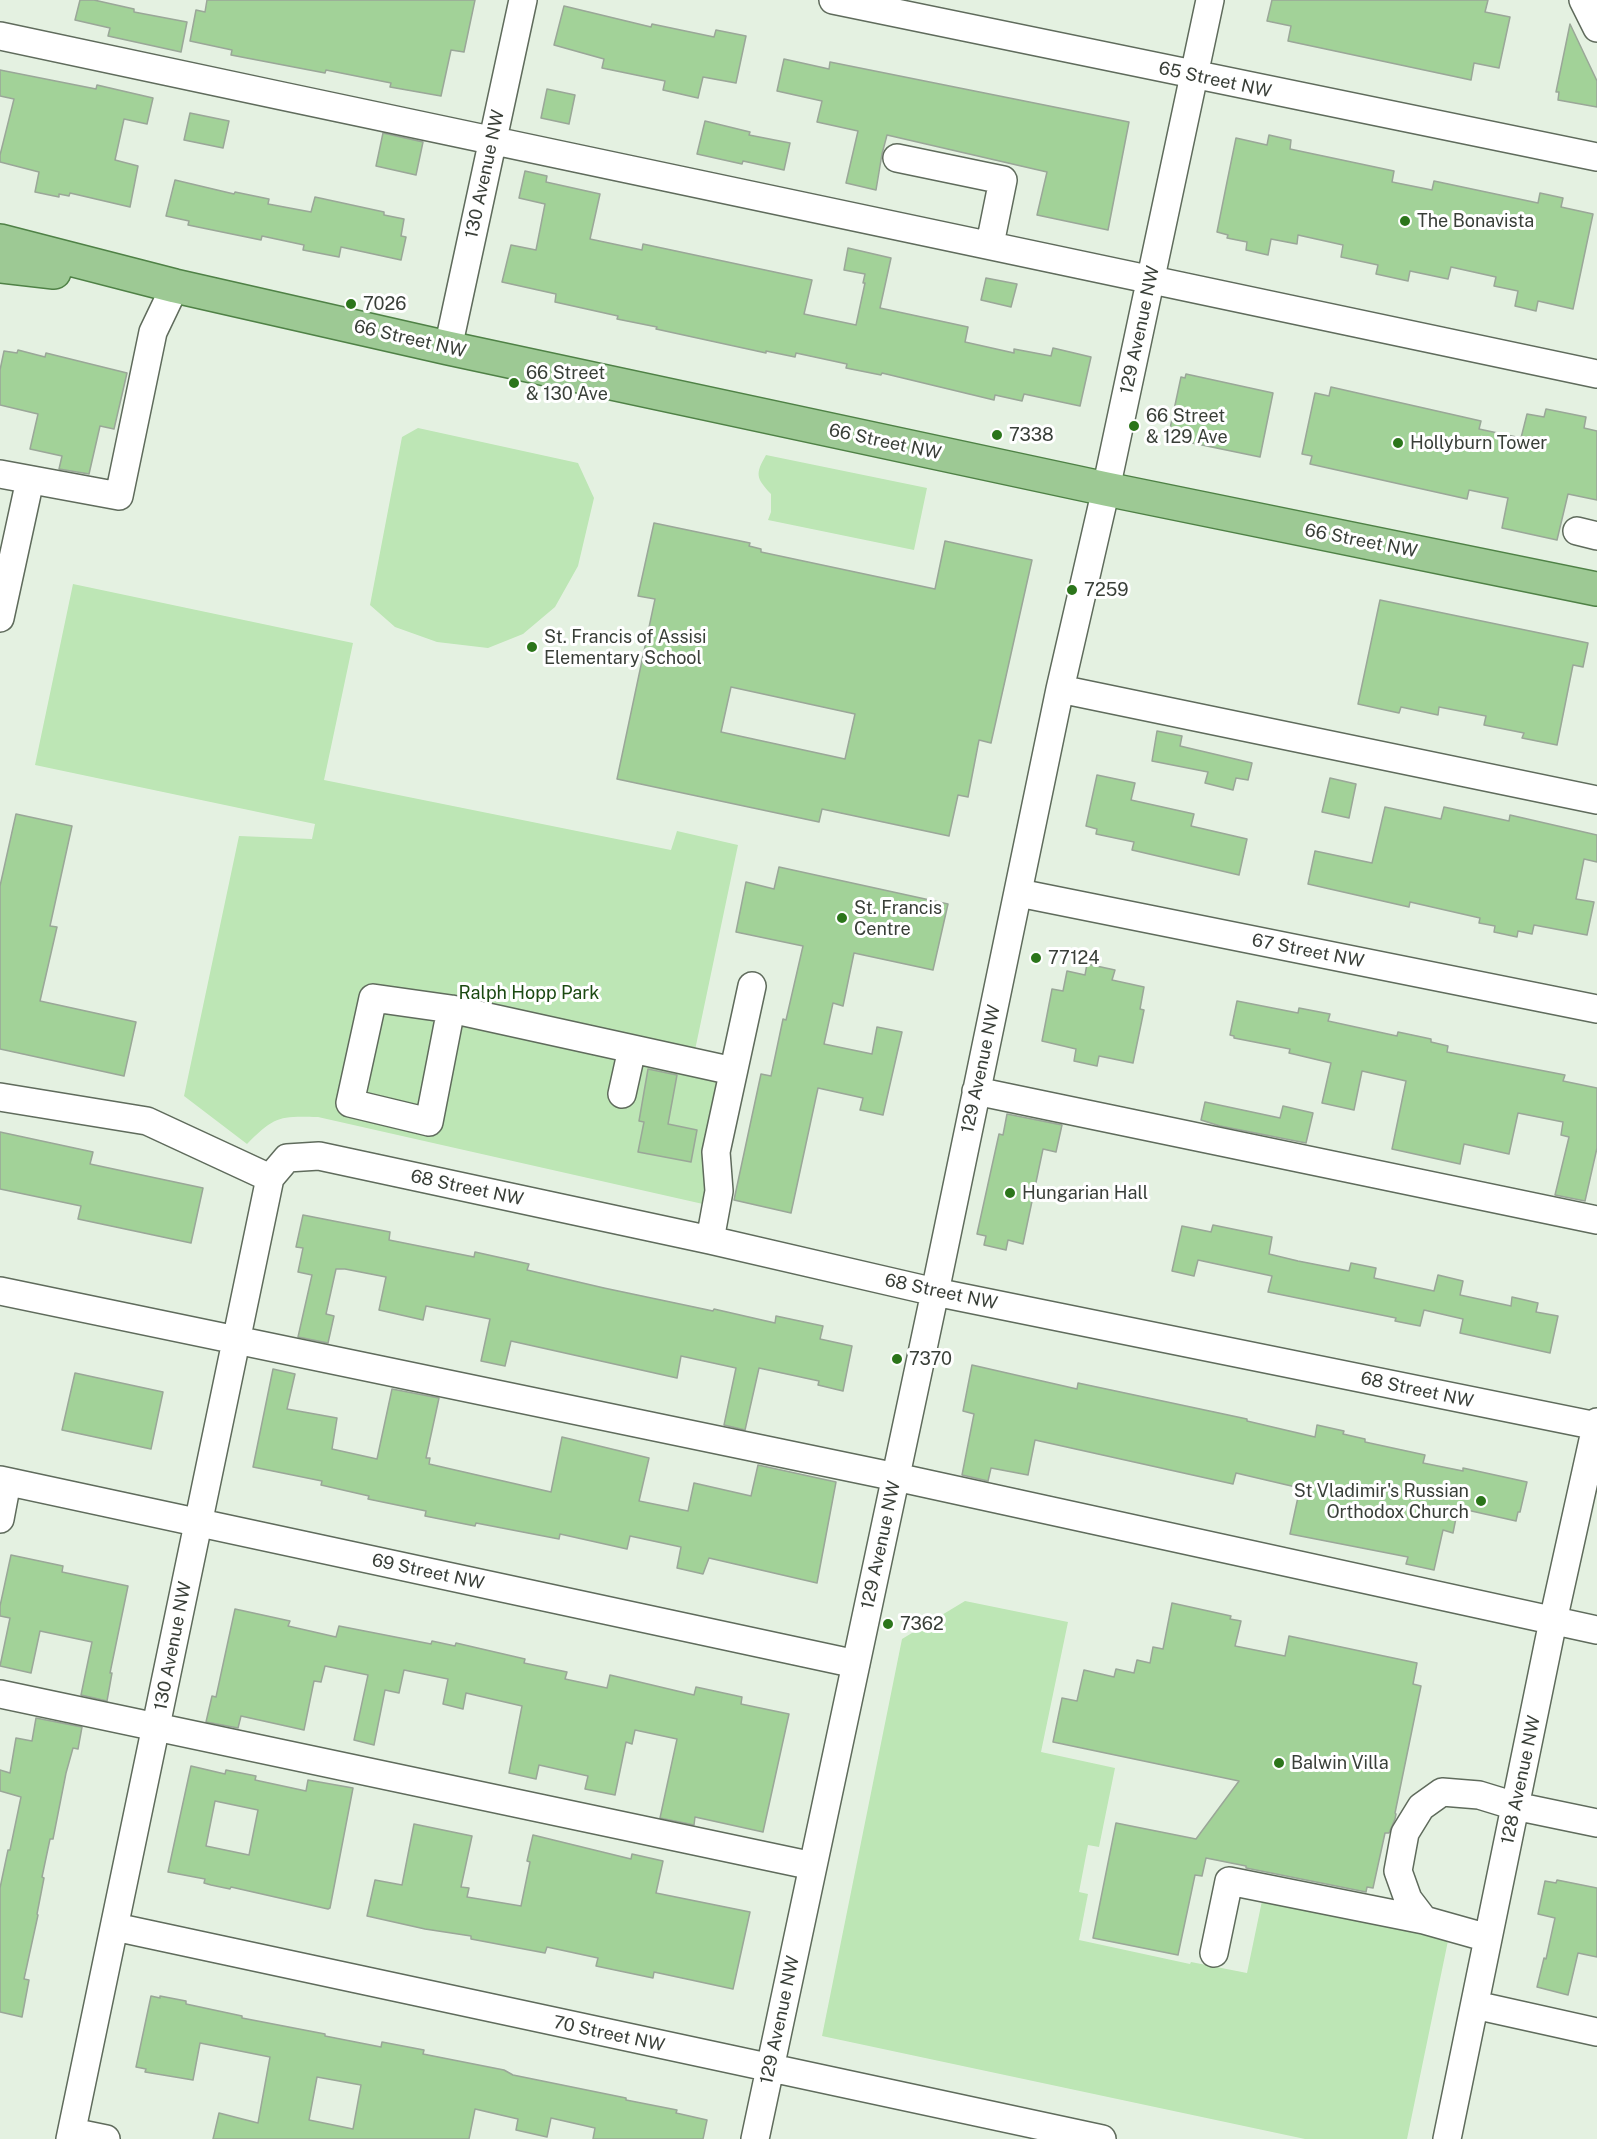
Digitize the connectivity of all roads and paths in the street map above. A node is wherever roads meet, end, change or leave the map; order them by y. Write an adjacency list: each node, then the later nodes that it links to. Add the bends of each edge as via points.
1 (523, 0): 8 (street, 130 Avenue NW)
2 (833, 0): 7 (street, 65 Street NW)
3 (1210, 0): 7 (street, 129 Avenue NW)
4 (1583, 0): 5 (street)
5 (1597, 28)
6 (0, 36): 8 (street)
7 (1193, 75): 9 (street, 65 Street NW); 14 (street, 129 Avenue NW)
8 (493, 141): 12 (street); 16 (street, 130 Avenue NW)
9 (1597, 157)
10 (897, 158): 12 (street, via 1003,180)
11 (0, 241): 15 (main road, 66 Street NW)
12 (990, 244): 14 (street)
13 (0, 266): 15 (main road, 66 Street NW)
14 (1152, 278): 17 (street); 20 (street, 129 Avenue NW)
15 (175, 286): 16 (main road, 66 Street NW); 19 (street, via 153,332 119,496)
16 (448, 348): 20 (main road, 66 Street NW)
17 (1597, 374)
18 (0, 474): 19 (street)
19 (30, 480): 22 (street)
20 (1106, 489): 21 (main road, 66 Street NW); 23 (street, 129 Avenue NW)
21 (1597, 589)
22 (0, 618)
23 (1060, 689): 24 (street); 25 (street, 129 Avenue NW)
24 (1597, 800)
25 (1019, 893): 28 (street, 67 Street NW); 31 (street, 129 Avenue NW)
26 (752, 986): 30 (street)
27 (451, 1009): 27 (street, via 373,998 350,1103 429,1122); 29 (street)
28 (1597, 1009)
29 (632, 1049): 30 (street); 32 (street)
30 (733, 1071): 36 (street, via 716,1152 719,1191)
31 (976, 1091): 35 (street); 38 (street, 129 Avenue NW)
32 (621, 1094)
33 (0, 1097): 34 (street, via 147,1121)
34 (278, 1168): 36 (street, 68 Street NW, via 319,1156); 39 (street, 130 Avenue NW)
35 (1597, 1220)
36 (710, 1240): 38 (street, 68 Street NW)
37 (0, 1292): 39 (street)
38 (935, 1292): 40 (street, 68 Street NW); 41 (street, 129 Avenue NW)
39 (236, 1340): 41 (street); 44 (street, 130 Avenue NW)
40 (1597, 1425): 45 (street, 128 Avenue NW)
41 (896, 1477): 45 (street); 47 (street, 129 Avenue NW)
42 (4, 1481): 43 (street); 44 (street, 69 Street NW)
43 (0, 1519)
44 (198, 1522): 47 (street, 69 Street NW); 49 (street, 130 Avenue NW)
45 (1553, 1621): 46 (street); 50 (street, 128 Avenue NW)
46 (1597, 1630)
47 (856, 1665): 52 (street, 129 Avenue NW)
48 (0, 1694): 49 (street)
49 (157, 1727): 52 (street); 54 (street, 130 Avenue NW)
50 (1515, 1806): 51 (street); 53 (street, via 1479,1795 1442,1792 1421,1807 1405,1833 1398,1871 1407,1899); 55 (street, 128 Avenue NW)
51 (1597, 1823)
52 (813, 1866): 59 (street, 129 Avenue NW)
53 (1424, 1920): 55 (street); 56 (street, via 1229,1881)
54 (115, 1927): 59 (street, 70 Street NW); 60 (street, 130 Avenue NW)
55 (1488, 1938): 57 (street, 128 Avenue NW)
56 (1214, 1953)
57 (1475, 2005): 58 (street); 64 (street, 128 Avenue NW)
58 (1597, 2032)
59 (770, 2068): 62 (street, 129 Avenue NW); 63 (street, 70 Street NW)
60 (71, 2135): 61 (street)
61 (106, 2139)
62 (755, 2139)
63 (1102, 2139)
64 (1447, 2139)

